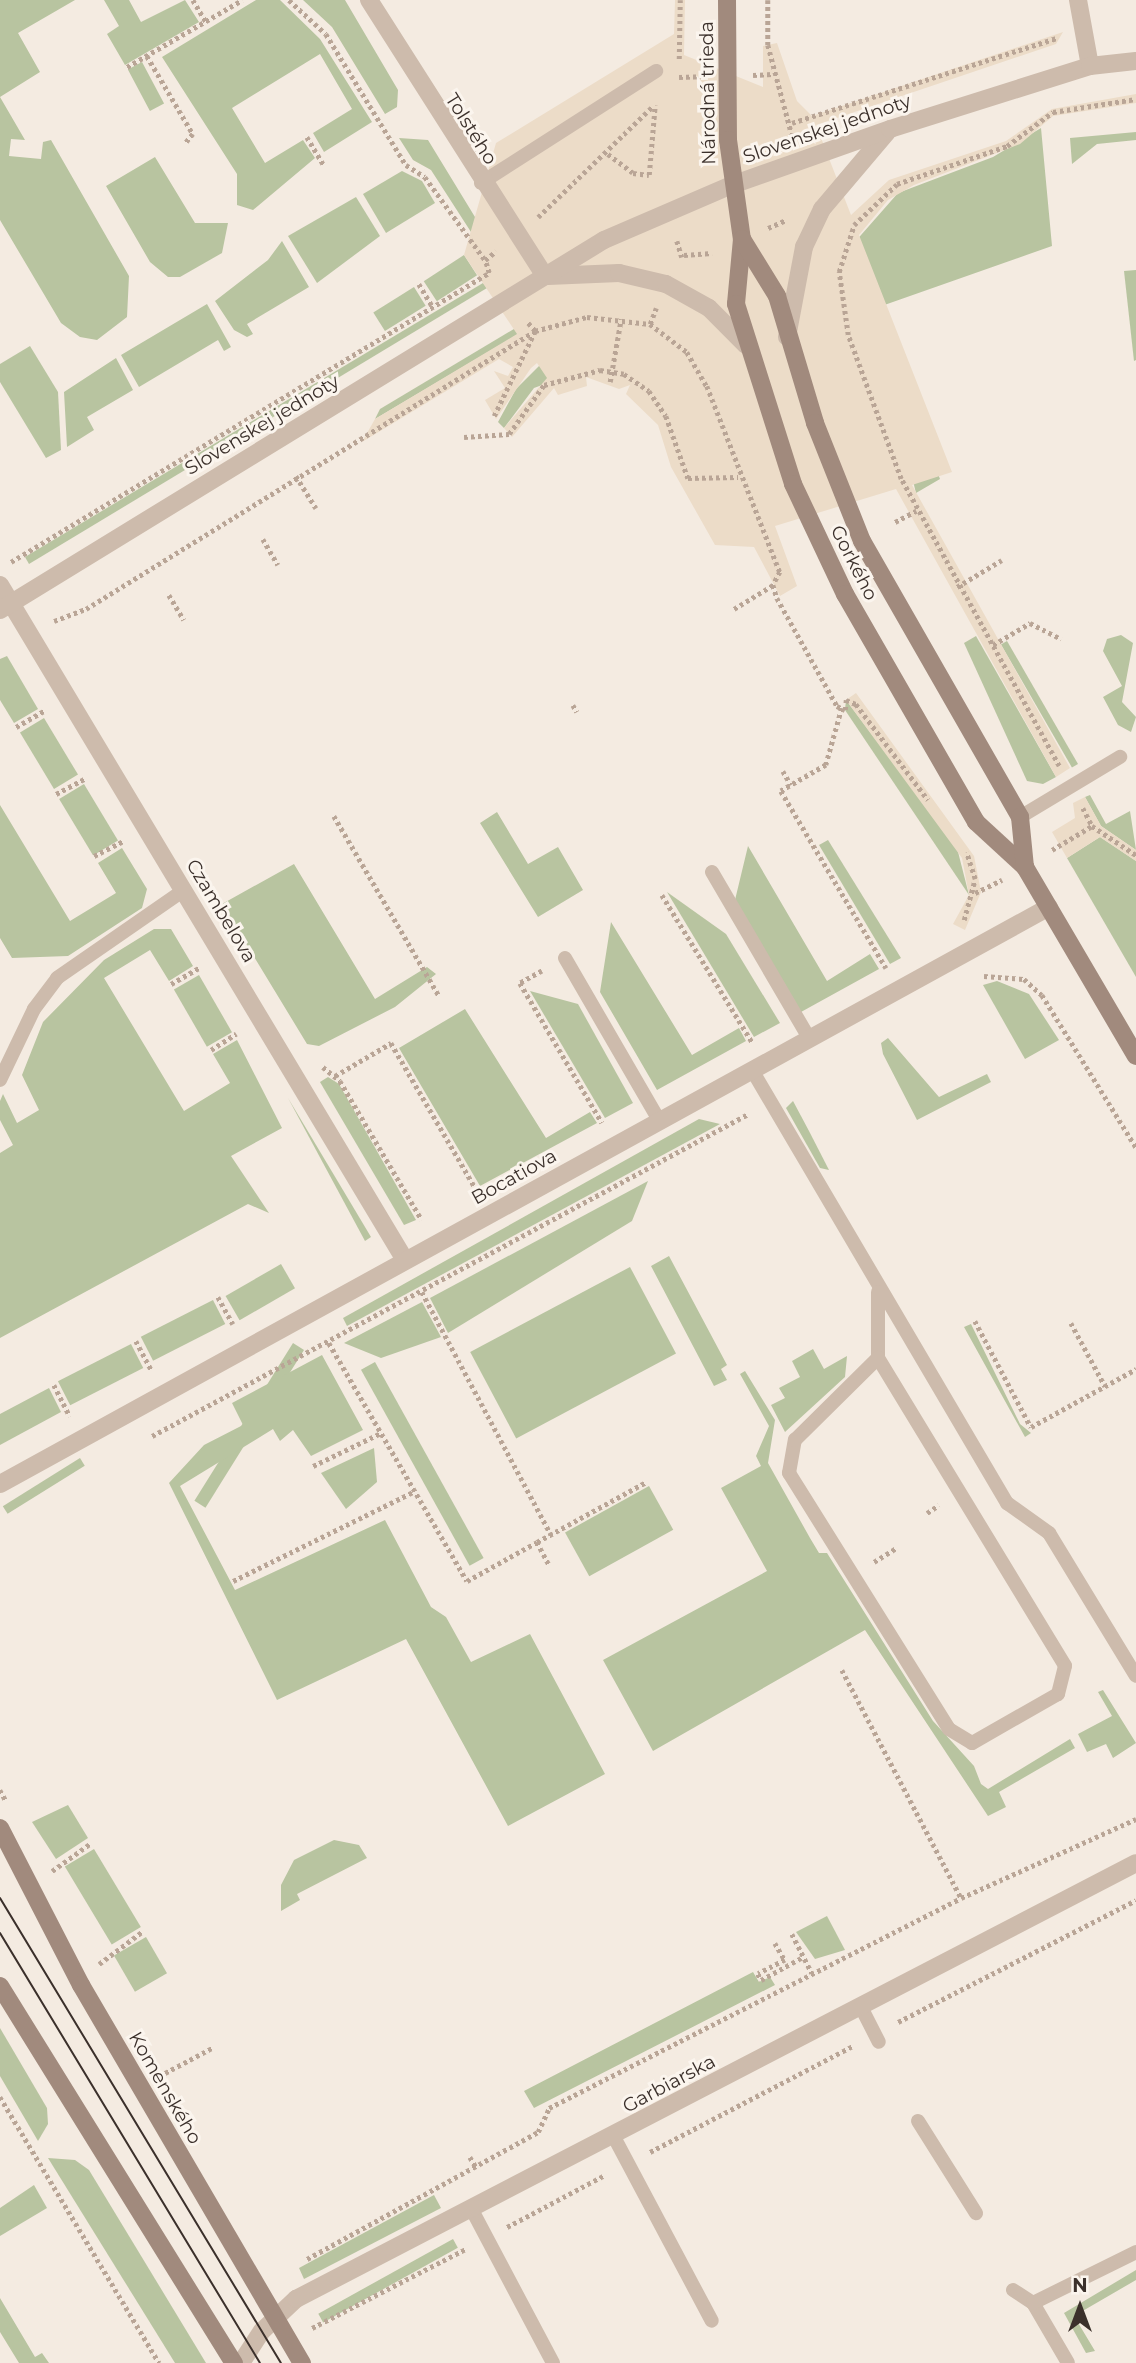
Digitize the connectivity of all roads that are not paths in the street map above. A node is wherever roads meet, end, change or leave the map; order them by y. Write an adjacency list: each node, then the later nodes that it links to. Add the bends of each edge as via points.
1 (369, 0): 8 (street, Tolstého)
2 (727, 0): 9 (street, Národná trieda)
3 (1078, 0): 5 (street)
4 (1136, 61): 5 (street, Slovenskej jednoty)
5 (1090, 66): 7 (street, Slovenskej jednoty)
6 (656, 71): 8 (lane)
7 (890, 129): 9 (street, Slovenskej jednoty); 12 (street, via 822,209 804,247)
8 (481, 183): 11 (street, Tolstého)
9 (732, 184): 10 (street, Gorkého); 11 (street, Slovenskej jednoty, via 604,240)
10 (742, 239): 12 (street, Gorkého, via 777,296); 13 (street, Gorkého, via 736,303)
11 (545, 276): 13 (street, Slovenskej jednoty, via 619,273 666,284 709,309); 15 (street, Slovenskej jednoty)
12 (787, 337): 17 (street, Gorkého, via 862,541)
13 (746, 345): 18 (street, Gorkého, via 793,484 845,594 976,822)
14 (0, 585): 15 (street, Czambelova)
15 (5, 606): 20 (street, Czambelova, via 28,633)
16 (1120, 757): 17 (lane)
17 (1020, 817): 18 (street, Gorkého)
18 (1024, 867): 21 (street, Gorkého)
19 (712, 873): 23 (lane)
20 (184, 890): 26 (lane, via 57,978 34,1009); 28 (street, Czambelova)
21 (1049, 907): 23 (street, Bocatiova); 24 (street, Gorkého)
22 (565, 958): 27 (lane)
23 (809, 1038): 25 (street, Bocatiova)
24 (1136, 1056)
25 (752, 1070): 27 (street, Bocatiova); 29 (lane)
26 (0, 1080)
27 (659, 1120): 28 (street, Bocatiova)
28 (405, 1260): 31 (street, Bocatiova)
29 (878, 1292): 30 (lane); 32 (lane, via 1007,1503 1049,1533)
30 (878, 1358): 30 (lane, via 794,1440 789,1473 950,1729 972,1743 1058,1694 1065,1666)
31 (0, 1484)
32 (1136, 1676)
33 (0, 1828): 45 (street, Komenského, via 81,1984)
34 (1136, 1863): 36 (street, Garbiarska)
35 (0, 1986): 47 (street)
36 (861, 2007): 37 (lane); 39 (street, Garbiarska)
37 (877, 2038)
38 (918, 2121): 41 (lane)
39 (614, 2137): 40 (street, Garbiarska); 46 (lane)
40 (472, 2210): 45 (street, Garbiarska, via 296,2299); 50 (lane)
41 (976, 2213)
42 (1136, 2252): 44 (lane)
43 (1013, 2290): 44 (lane)
44 (1033, 2303): 51 (lane)
45 (275, 2318): 48 (street, Garbiarska); 49 (street, Komenského)
46 (712, 2320)
47 (234, 2363)
48 (241, 2363)
49 (302, 2363)
50 (553, 2363)
51 (1068, 2363)

